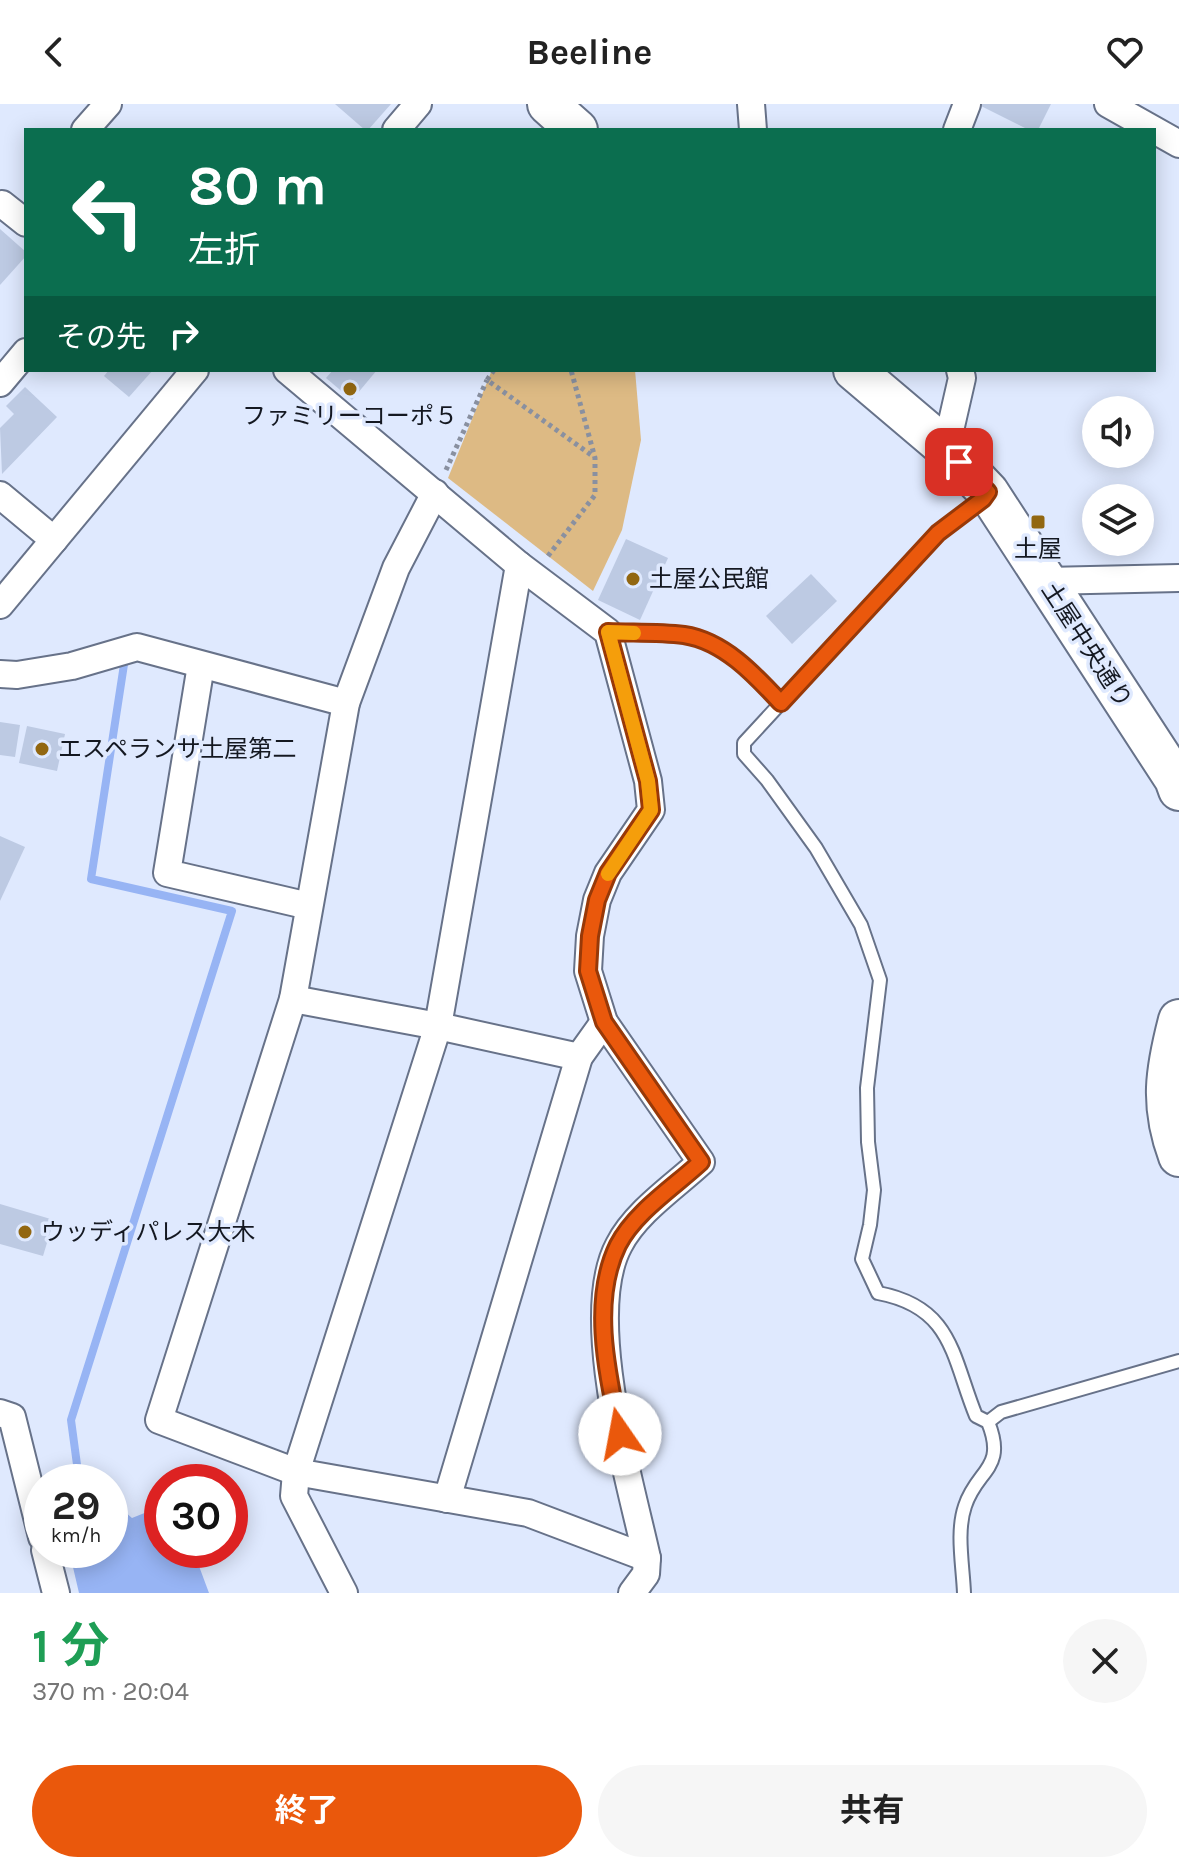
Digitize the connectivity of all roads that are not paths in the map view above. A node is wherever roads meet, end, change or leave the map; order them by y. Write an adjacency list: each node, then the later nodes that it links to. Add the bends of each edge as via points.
1 (108, 104): 7 (street)
2 (418, 104): 8 (street)
3 (548, 104): 9 (main road)
4 (751, 104): 10 (street)
5 (967, 104): 11 (street)
6 (1108, 104): 12 (street)
7 (87, 128)
8 (398, 128)
9 (575, 128)
10 (753, 128)
11 (958, 128)
12 (1151, 128)
13 (1156, 131): 14 (street)
14 (1179, 144)
15 (0, 206): 16 (street)
16 (24, 221)
17 (24, 354): 22 (street)
18 (193, 372): 27 (street)
19 (289, 372): 25 (street)
20 (856, 372): 23 (main road, 土屋中央通り)
21 (960, 372): 23 (street)
22 (0, 383)
23 (946, 448): 24 (main road, 土屋中央通り)
24 (988, 492): 30 (main road, 土屋中央通り); 36 (lane, via 938,533)
25 (435, 493): 28 (street); 35 (street, via 396,568)
26 (0, 495): 27 (street)
27 (54, 540): 31 (street)
28 (526, 571): 32 (street); 42 (street)
29 (1179, 578): 30 (street)
30 (1046, 581): 37 (main road, 土屋中央通り)
31 (0, 605)
32 (608, 632): 36 (lane, via 687,635 719,648); 41 (street, via 651,810 608,873 597,900 588,971)
33 (201, 665): 34 (street, via 137,647 72,666); 35 (street); 38 (street, via 167,873)
34 (0, 674)
35 (346, 703): 38 (street)
36 (781, 703): 47 (lane, via 744,743 744,754 816,848 861,925 880,980 867,1088 874,1190 862,1259 878,1293 896,1296 934,1317 949,1342 976,1416)
37 (1179, 790)
38 (309, 906): 39 (street)
39 (293, 999): 42 (street); 49 (street, via 159,1420)
40 (1179, 1020): 44 (main road, via 1167,1068 1167,1113)
41 (604, 1022): 43 (street); 51 (street, via 701,1162 642,1215 619,1244 607,1277 607,1372)
42 (438, 1026): 43 (street); 49 (street)
43 (579, 1057): 50 (street)
44 (1179, 1156)
45 (1179, 1361): 47 (lane, via 1001,1412)
46 (0, 1413): 48 (street, via 12,1417)
47 (988, 1422): 56 (lane, via 995,1440 993,1460 965,1504 961,1523)
48 (24, 1465)
49 (296, 1472): 50 (street); 54 (street, via 294,1496)
50 (447, 1499): 51 (street, via 528,1513)
51 (647, 1558): 55 (street, via 646,1574)
52 (50, 1568): 53 (street)
53 (56, 1593)
54 (344, 1593)
55 (632, 1593)
56 (964, 1593)

